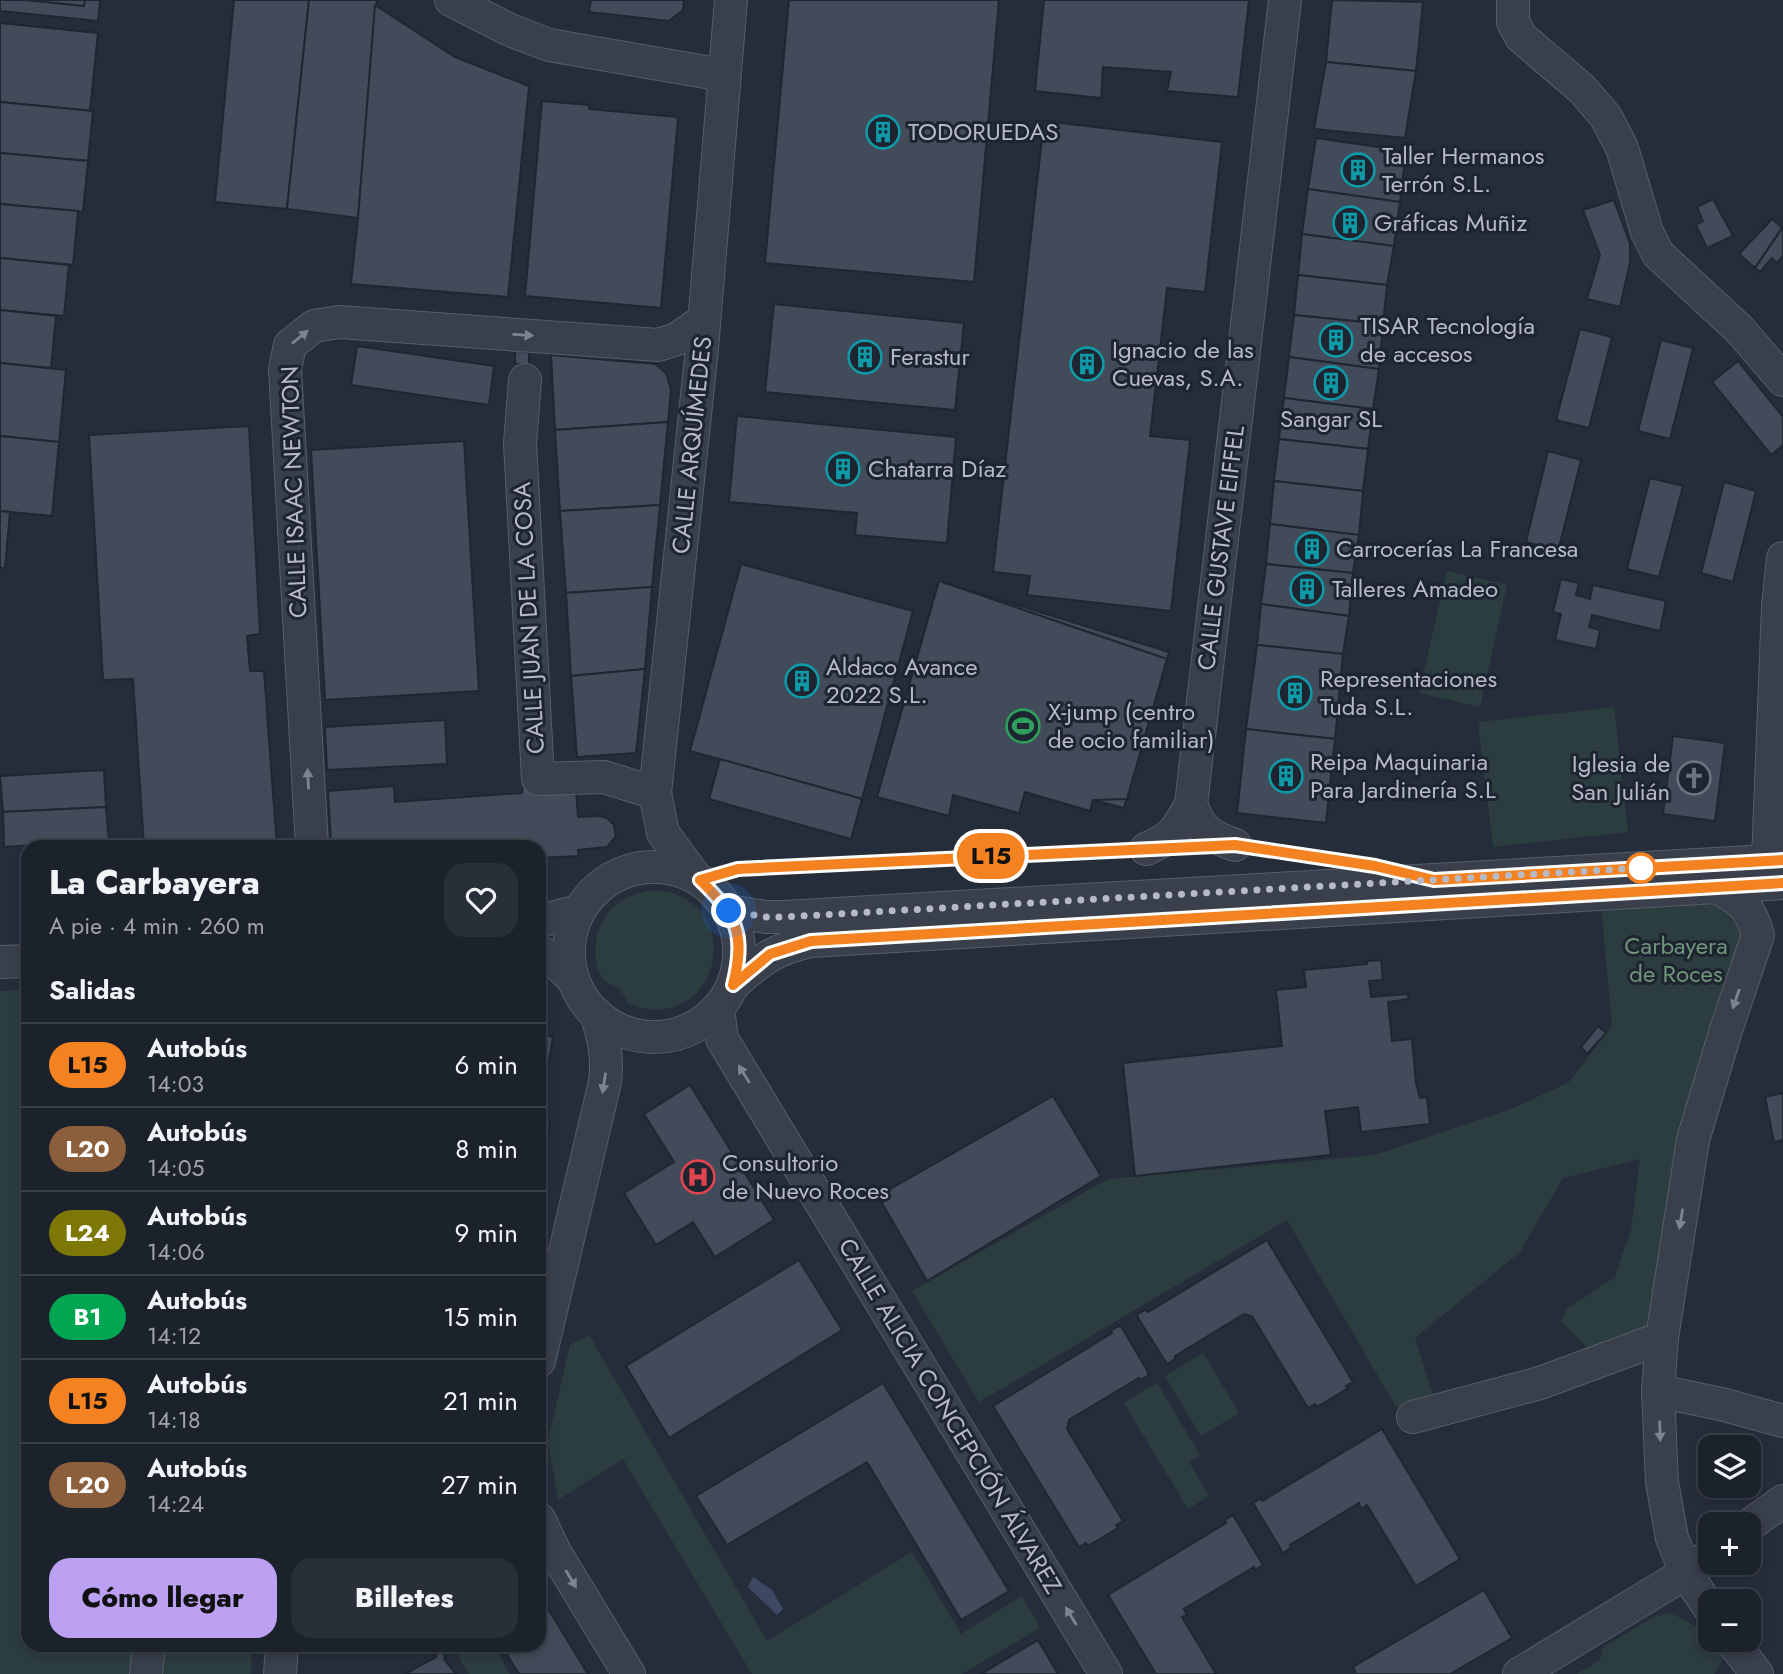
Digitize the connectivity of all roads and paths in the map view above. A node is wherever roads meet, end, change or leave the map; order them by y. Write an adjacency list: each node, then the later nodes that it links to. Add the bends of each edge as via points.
1 (451, 0): 5 (street, via 549,45)
2 (1285, 0): 15 (street, CALLE GUSTAVE EIFFEL)
3 (1513, 0): 11 (street, via 1513,22 1521,37 1582,89 1606,117 1622,148 1658,254 1740,330)
4 (731, 2): 5 (street, via 706,45); 6 (street, CALLE ARQUÍMEDES)
5 (674, 67): 6 (street); 7 (street, via 698,89)
6 (723, 75): 7 (street, CALLE ARQUÍMEDES)
7 (719, 127): 8 (street, CALLE ARQUÍMEDES)
8 (704, 320): 9 (street, CALLE ISAAC NEWTON, via 677,340); 12 (street, CALLE ARQUÍMEDES)
9 (658, 345): 12 (street, via 687,365); 16 (street, CALLE ISAAC NEWTON, one-way to 9, via 285,369 290,345 314,326 339,322)
10 (525, 380): 14 (street, CALLE JUAN DE LA COSA, via 520,443 538,779 604,777)
11 (1783, 380)
12 (698, 383): 14 (street, CALLE ARQUÍMEDES)
13 (1783, 558): 19 (street, via 1778,606)
14 (655, 793): 20 (street, via 645,832); 21 (street, CALLE ARQUÍMEDES, via 663,833)
15 (1191, 804): 17 (street, via 1198,823 1210,836); 18 (street, CALLE GUSTAVE EIFFEL, via 1167,840)
16 (312, 840)
17 (1235, 845)
18 (1146, 849)
19 (1778, 868): 22 (street); 24 (street, via 784,917)
20 (624, 872): 21 (street, via 650,866); 23 (street, via 603,883)
21 (696, 877): 24 (street)
22 (1717, 887): 30 (street, via 811,941 770,954); 34 (street, one-way to 34, via 1744,902 1758,934 1693,1140)
23 (579, 911): 25 (street); 29 (street, via 569,944)
24 (729, 911): 30 (street, via 738,935 739,960)
25 (546, 919)
26 (546, 956): 29 (street)
27 (21, 961): 28 (street)
28 (0, 962)
29 (572, 978): 31 (street)
30 (725, 998): 31 (street, via 691,1030 675,1036 642,1038); 48 (street, CALLE ALICIA CONCEPCIÓN ÁLVAREZ, one-way to 30, via 722,1039)
31 (597, 1016): 32 (street, one-way to 32, via 605,1045 605,1082)
32 (552, 1249): 33 (street)
33 (546, 1301)
34 (1662, 1338): 35 (street); 36 (street, via 1540,1383)
35 (1658, 1391): 37 (street); 41 (street, one-way to 41, via 1662,1482 1672,1538)
36 (1413, 1417)
37 (1783, 1421)
38 (1783, 1501): 39 (street)
39 (1761, 1517)
40 (546, 1533): 47 (street, one-way to 47)
41 (1698, 1564): 49 (street)
42 (148, 1652): 45 (street)
43 (282, 1652): 46 (street)
44 (1741, 1652): 50 (street)
45 (146, 1674)
46 (280, 1674)
47 (629, 1674)
48 (1106, 1674)
49 (1519, 1674)
50 (1758, 1674)

